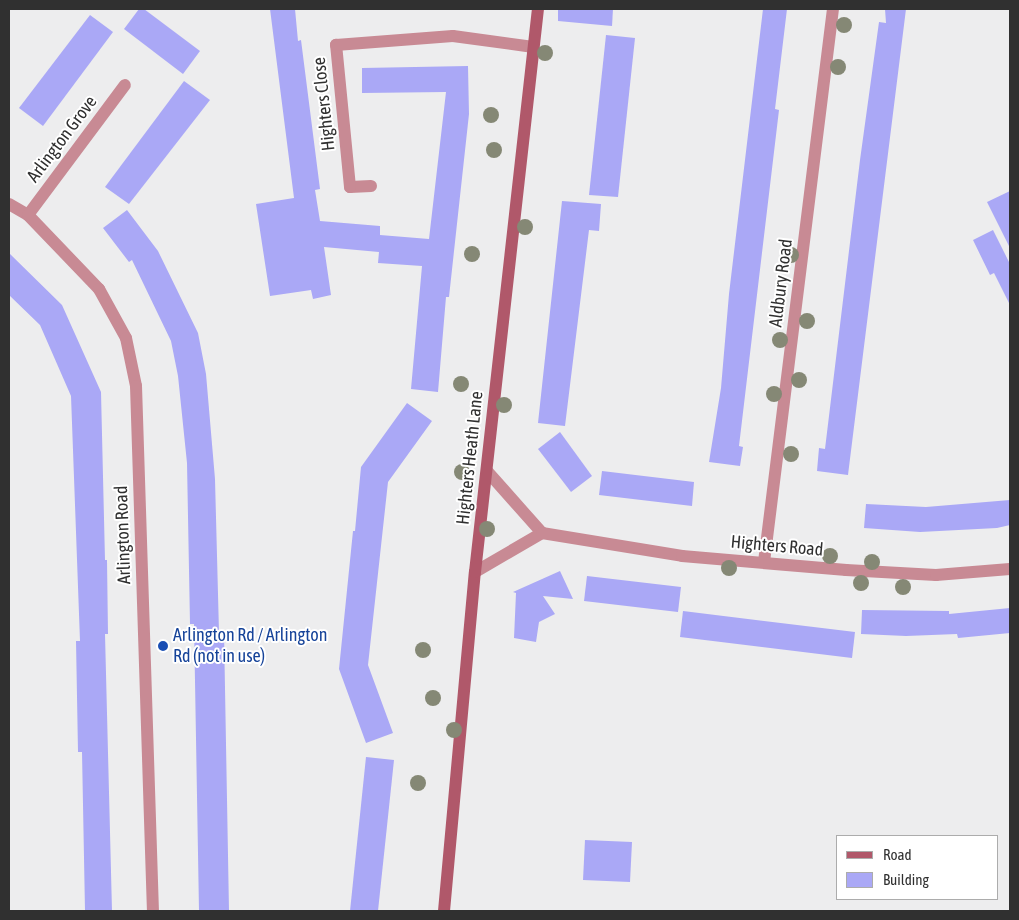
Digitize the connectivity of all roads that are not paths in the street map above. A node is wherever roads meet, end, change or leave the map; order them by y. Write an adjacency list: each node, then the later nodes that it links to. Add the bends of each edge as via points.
1 (538, 9): 3 (street, Highters Heath Lane)
2 (833, 9): 10 (street, Aldbury Road)
3 (533, 48): 5 (street, Highters Close, via 453,36 336,45 350,187); 8 (street, Highters Heath Lane)
4 (125, 85): 7 (street, Arlington Grove)
5 (371, 186)
6 (9, 204): 7 (street, Arlington Road)
7 (28, 214): 13 (street, Arlington Road, via 99,289 126,338 136,386)
8 (487, 471): 9 (street); 12 (street, Highters Heath Lane)
9 (542, 532): 10 (street, Highters Road, via 682,556); 12 (street)
10 (764, 562): 11 (street, Highters Road, via 936,575)
11 (1010, 569)
12 (475, 572): 14 (street, Highters Heath Lane)
13 (153, 911)
14 (444, 911)

